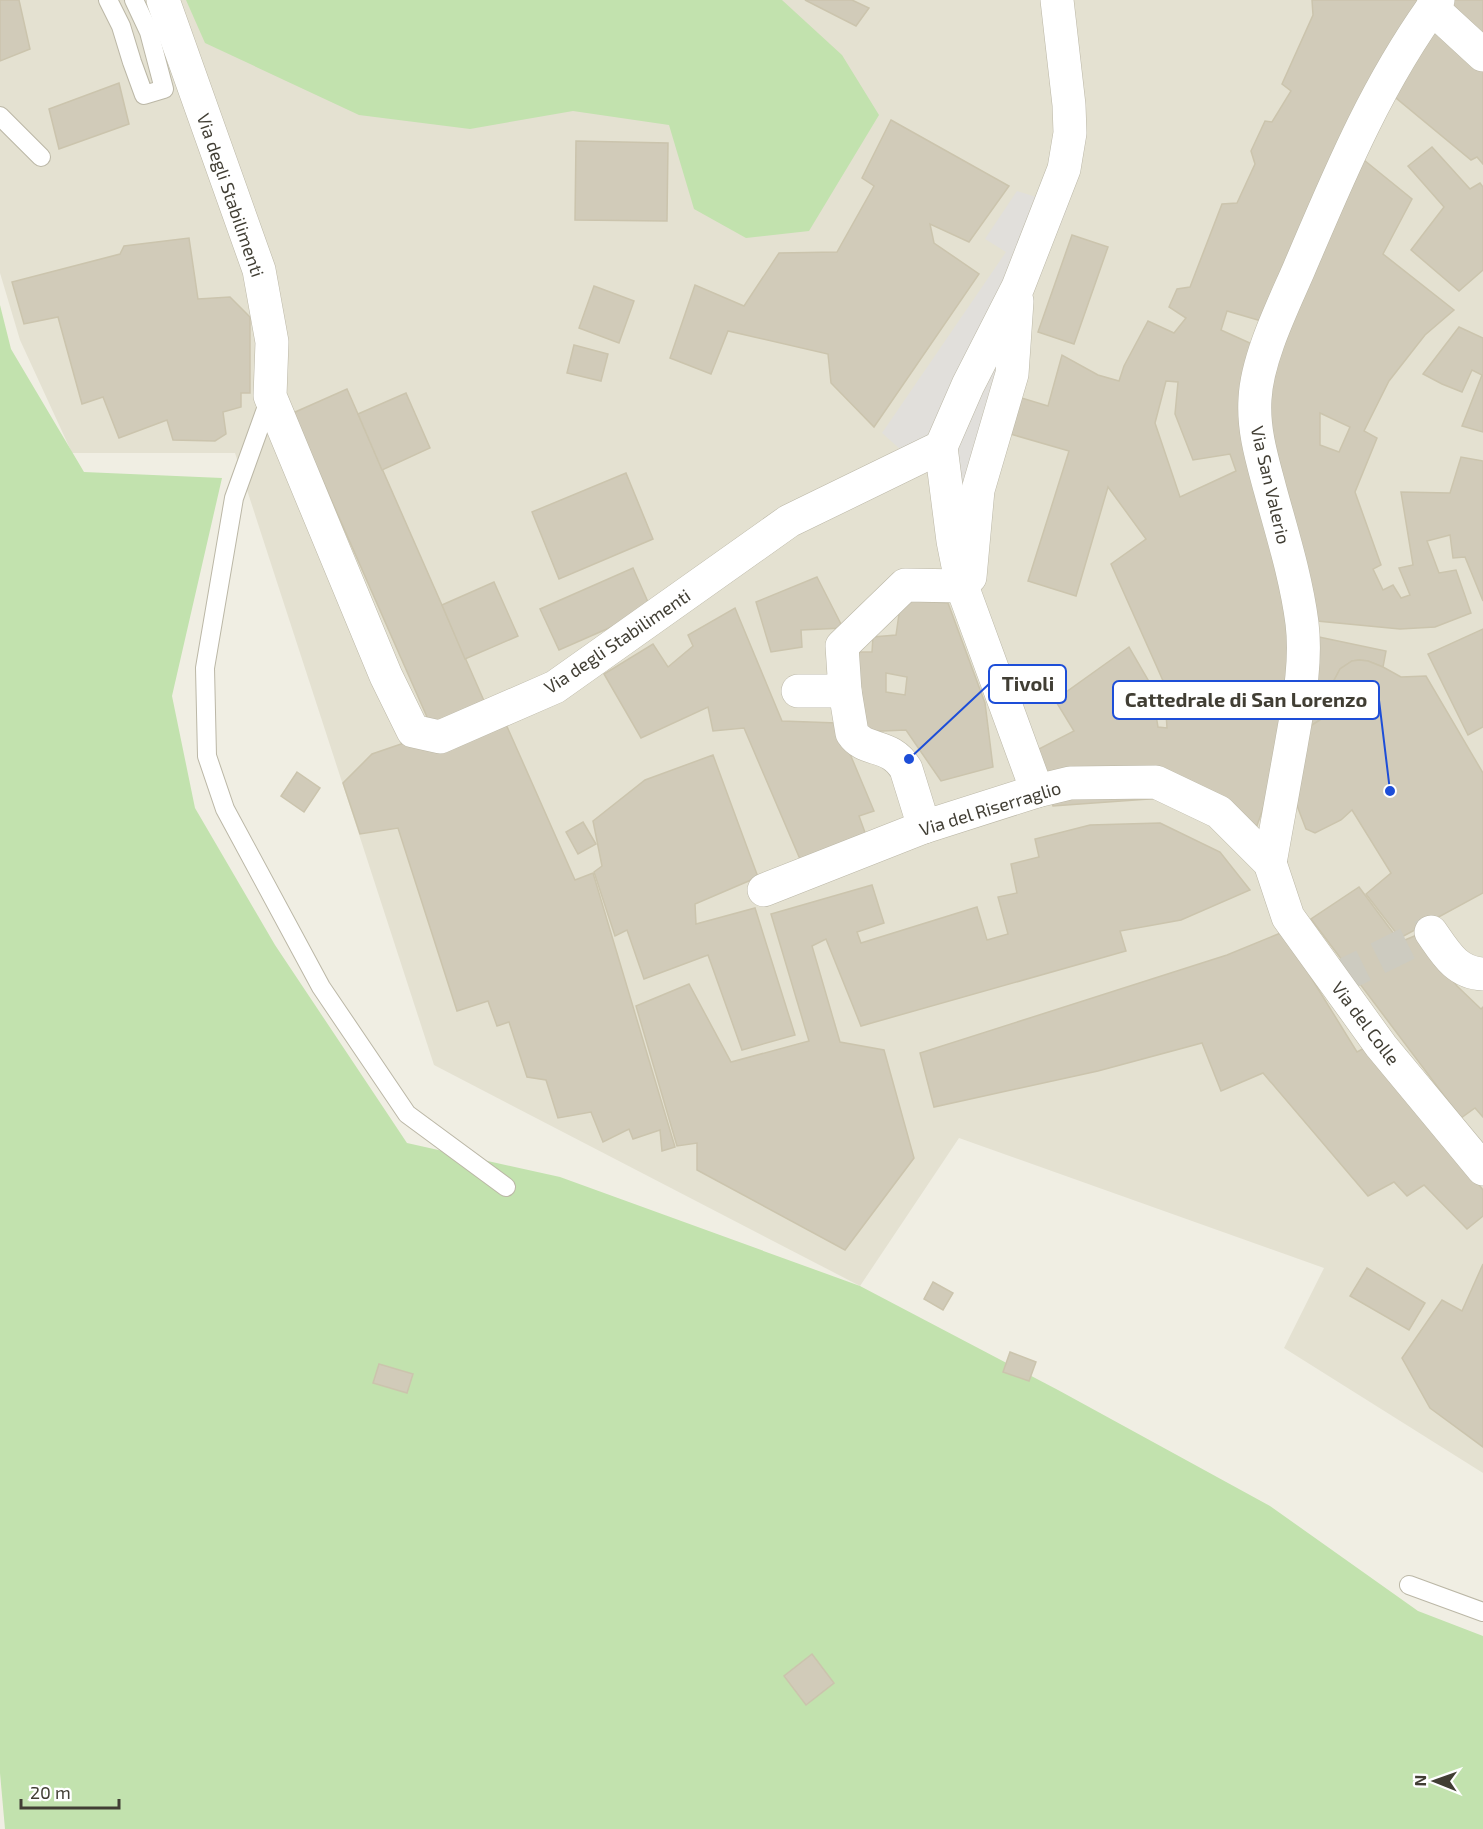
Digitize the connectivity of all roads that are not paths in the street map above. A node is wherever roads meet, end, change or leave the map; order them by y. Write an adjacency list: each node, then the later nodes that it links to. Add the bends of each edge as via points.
1 (108, 0): 2 (lane, via 144,94 164,89 148,32)
2 (134, 0)
3 (163, 0): 10 (street, Via degli Stabilimenti, via 259,270 272,342)
4 (1057, 0): 9 (street, via 1069,105 1069,145 1060,182)
5 (1435, 4): 6 (street); 17 (street, Via San Valerio, via 1381,89 1358,136 1294,281 1257,379 1256,433 1297,590 1303,645 1299,700)
6 (1483, 55)
7 (0, 116): 8 (lane)
8 (41, 158)
9 (1018, 287): 11 (street); 12 (street, via 1012,374 978,490)
10 (270, 396): 11 (street, Via degli Stabilimenti, via 386,676 413,730 440,737 555,687 789,521); 22 (lane, Via degli Stabilimenti, via 234,498 205,668 207,756 225,809 321,987 407,1114)
11 (941, 447): 12 (street, via 952,541)
12 (965, 594): 14 (street, via 905,585 842,646); 15 (street)
13 (798, 691): 14 (street)
14 (845, 691): 16 (street, via 852,733 864,744 885,750 903,763)
15 (1036, 791): 16 (street, Via del Riserraglio); 17 (street, Via del Riserraglio, via 1070,783 1156,782 1219,812)
16 (924, 827): 18 (street, Via del Riserraglio)
17 (1270, 863): 21 (street, Via del Colle, via 1288,917 1381,1046)
18 (764, 890)
19 (1431, 932): 20 (street, via 1453,962 1464,970)
20 (1483, 974)
21 (1483, 1169)
22 (506, 1187)
23 (1409, 1585): 24 (lane)
24 (1483, 1612)

